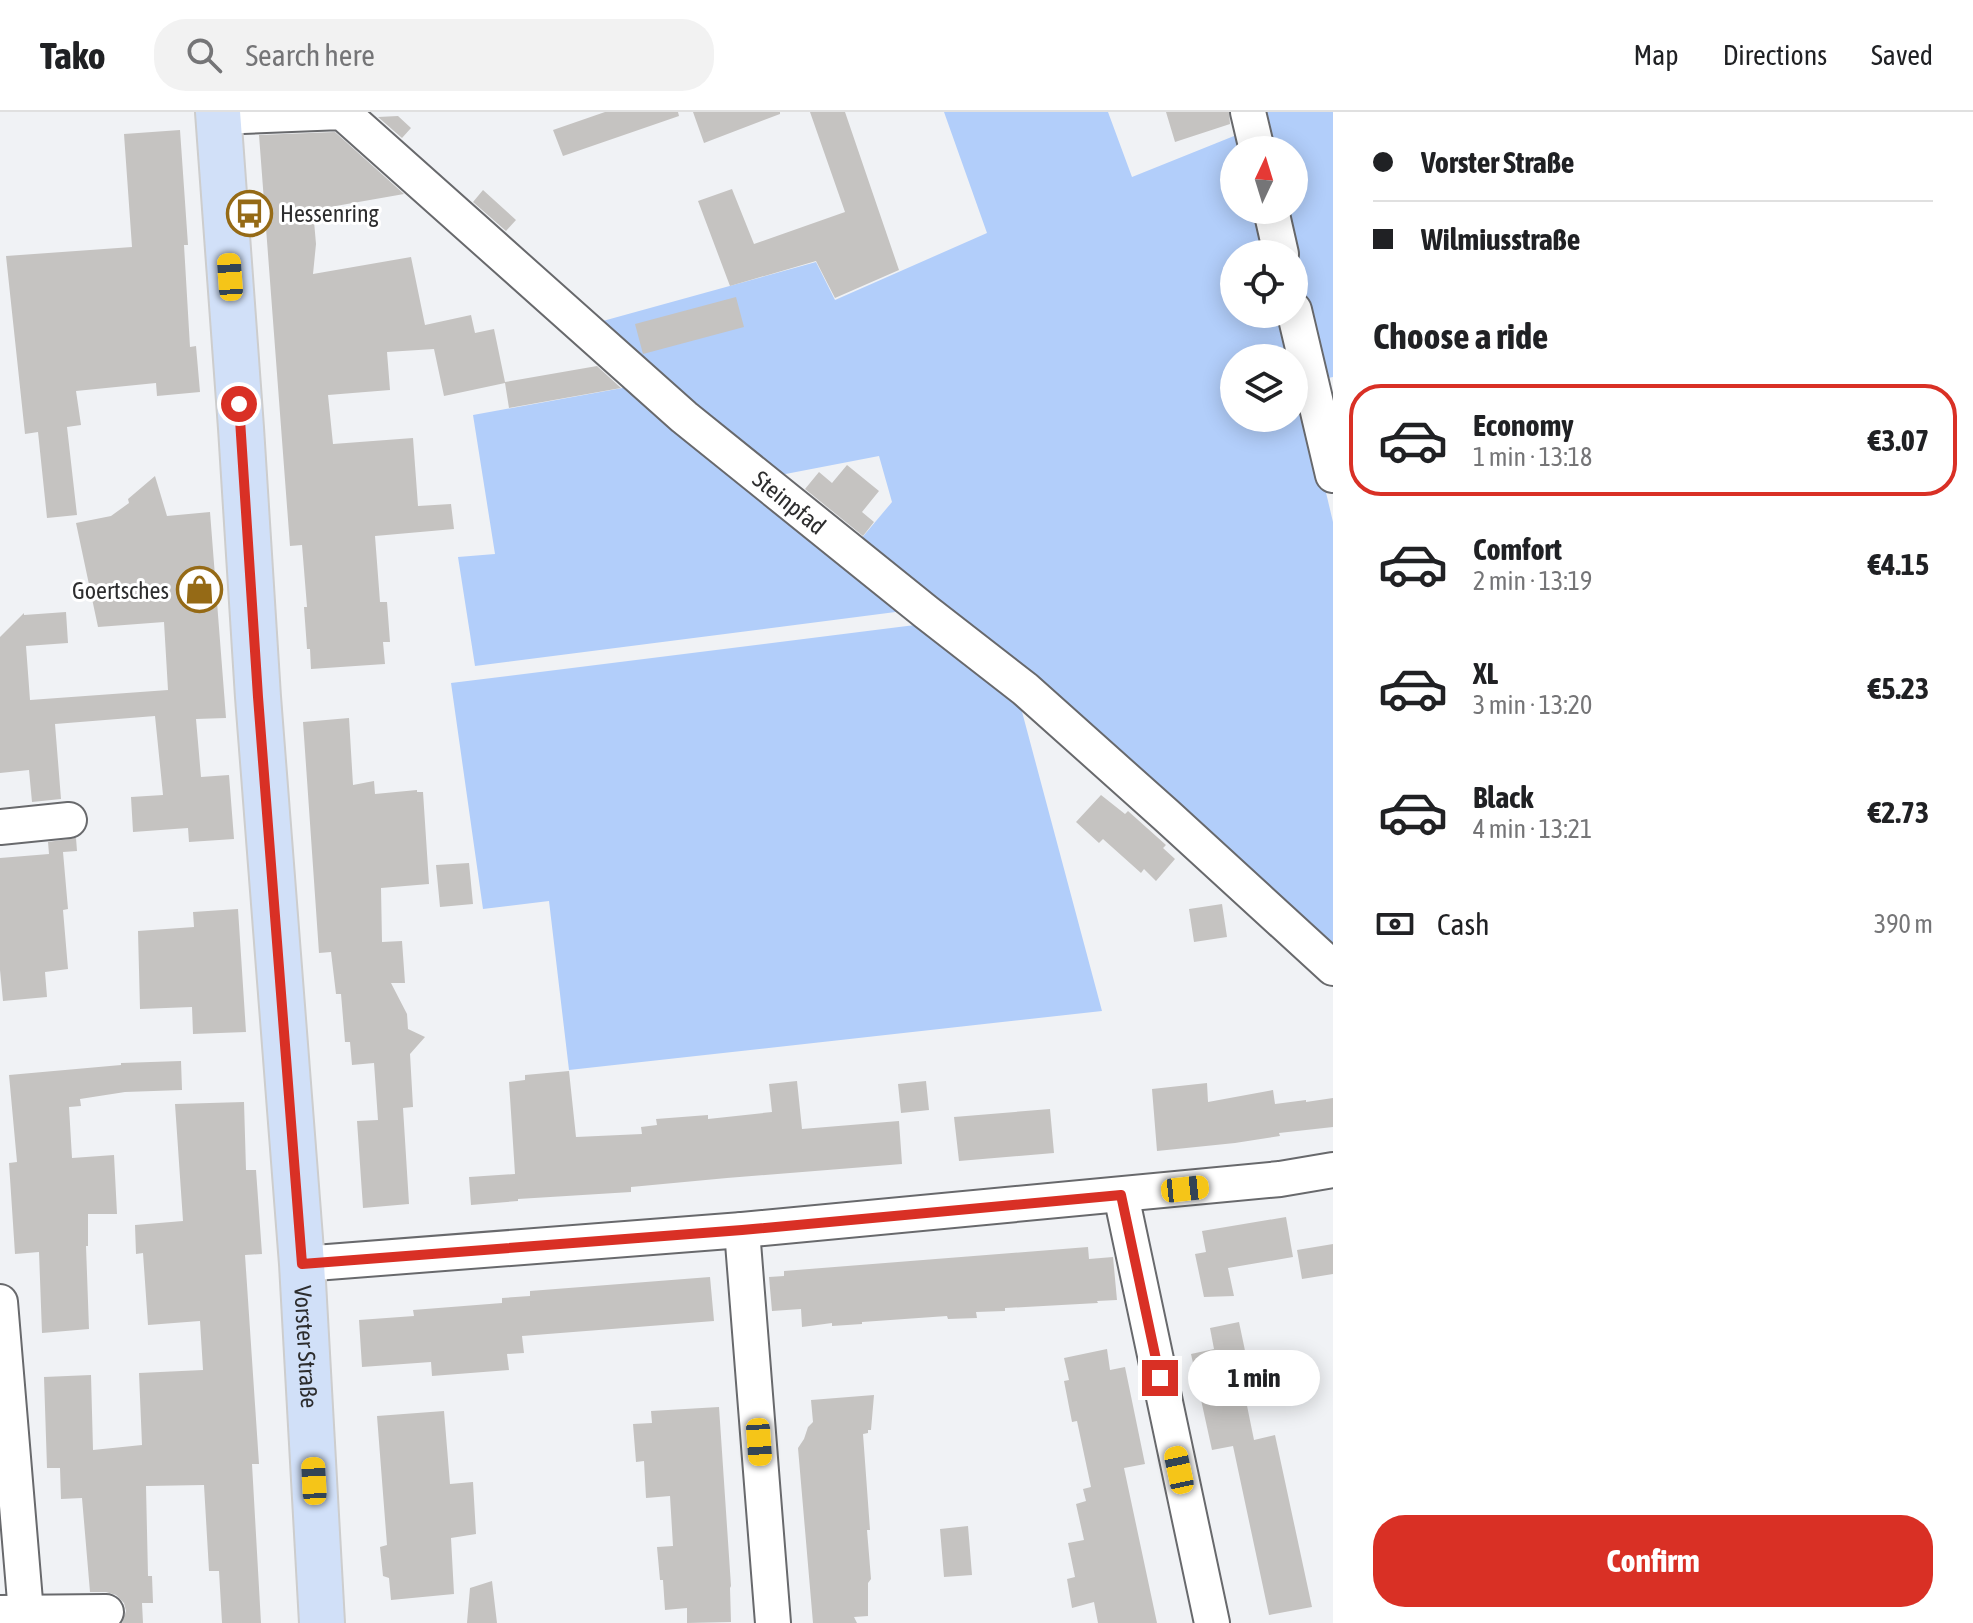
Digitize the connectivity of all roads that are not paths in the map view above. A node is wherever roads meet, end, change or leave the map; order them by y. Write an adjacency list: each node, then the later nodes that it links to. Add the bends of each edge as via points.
1 (1248, 112): 3 (street)
2 (218, 115): 8 (street, Steinpfad, via 342,112 684,417 1025,689); 12 (main road, Vorster Straße)
3 (1254, 136)
4 (1298, 328): 5 (street)
5 (1333, 475)
6 (69, 820): 7 (street)
7 (0, 827)
8 (1333, 968)
9 (1333, 1170): 10 (street)
10 (1121, 1195): 11 (street); 18 (street)
11 (742, 1230): 12 (street); 17 (street)
12 (302, 1264): 16 (main road, Vorster Straße)
13 (0, 1302): 15 (street)
14 (106, 1612): 15 (street)
15 (13, 1613)
16 (322, 1623)
17 (773, 1623)
18 (1212, 1623)

